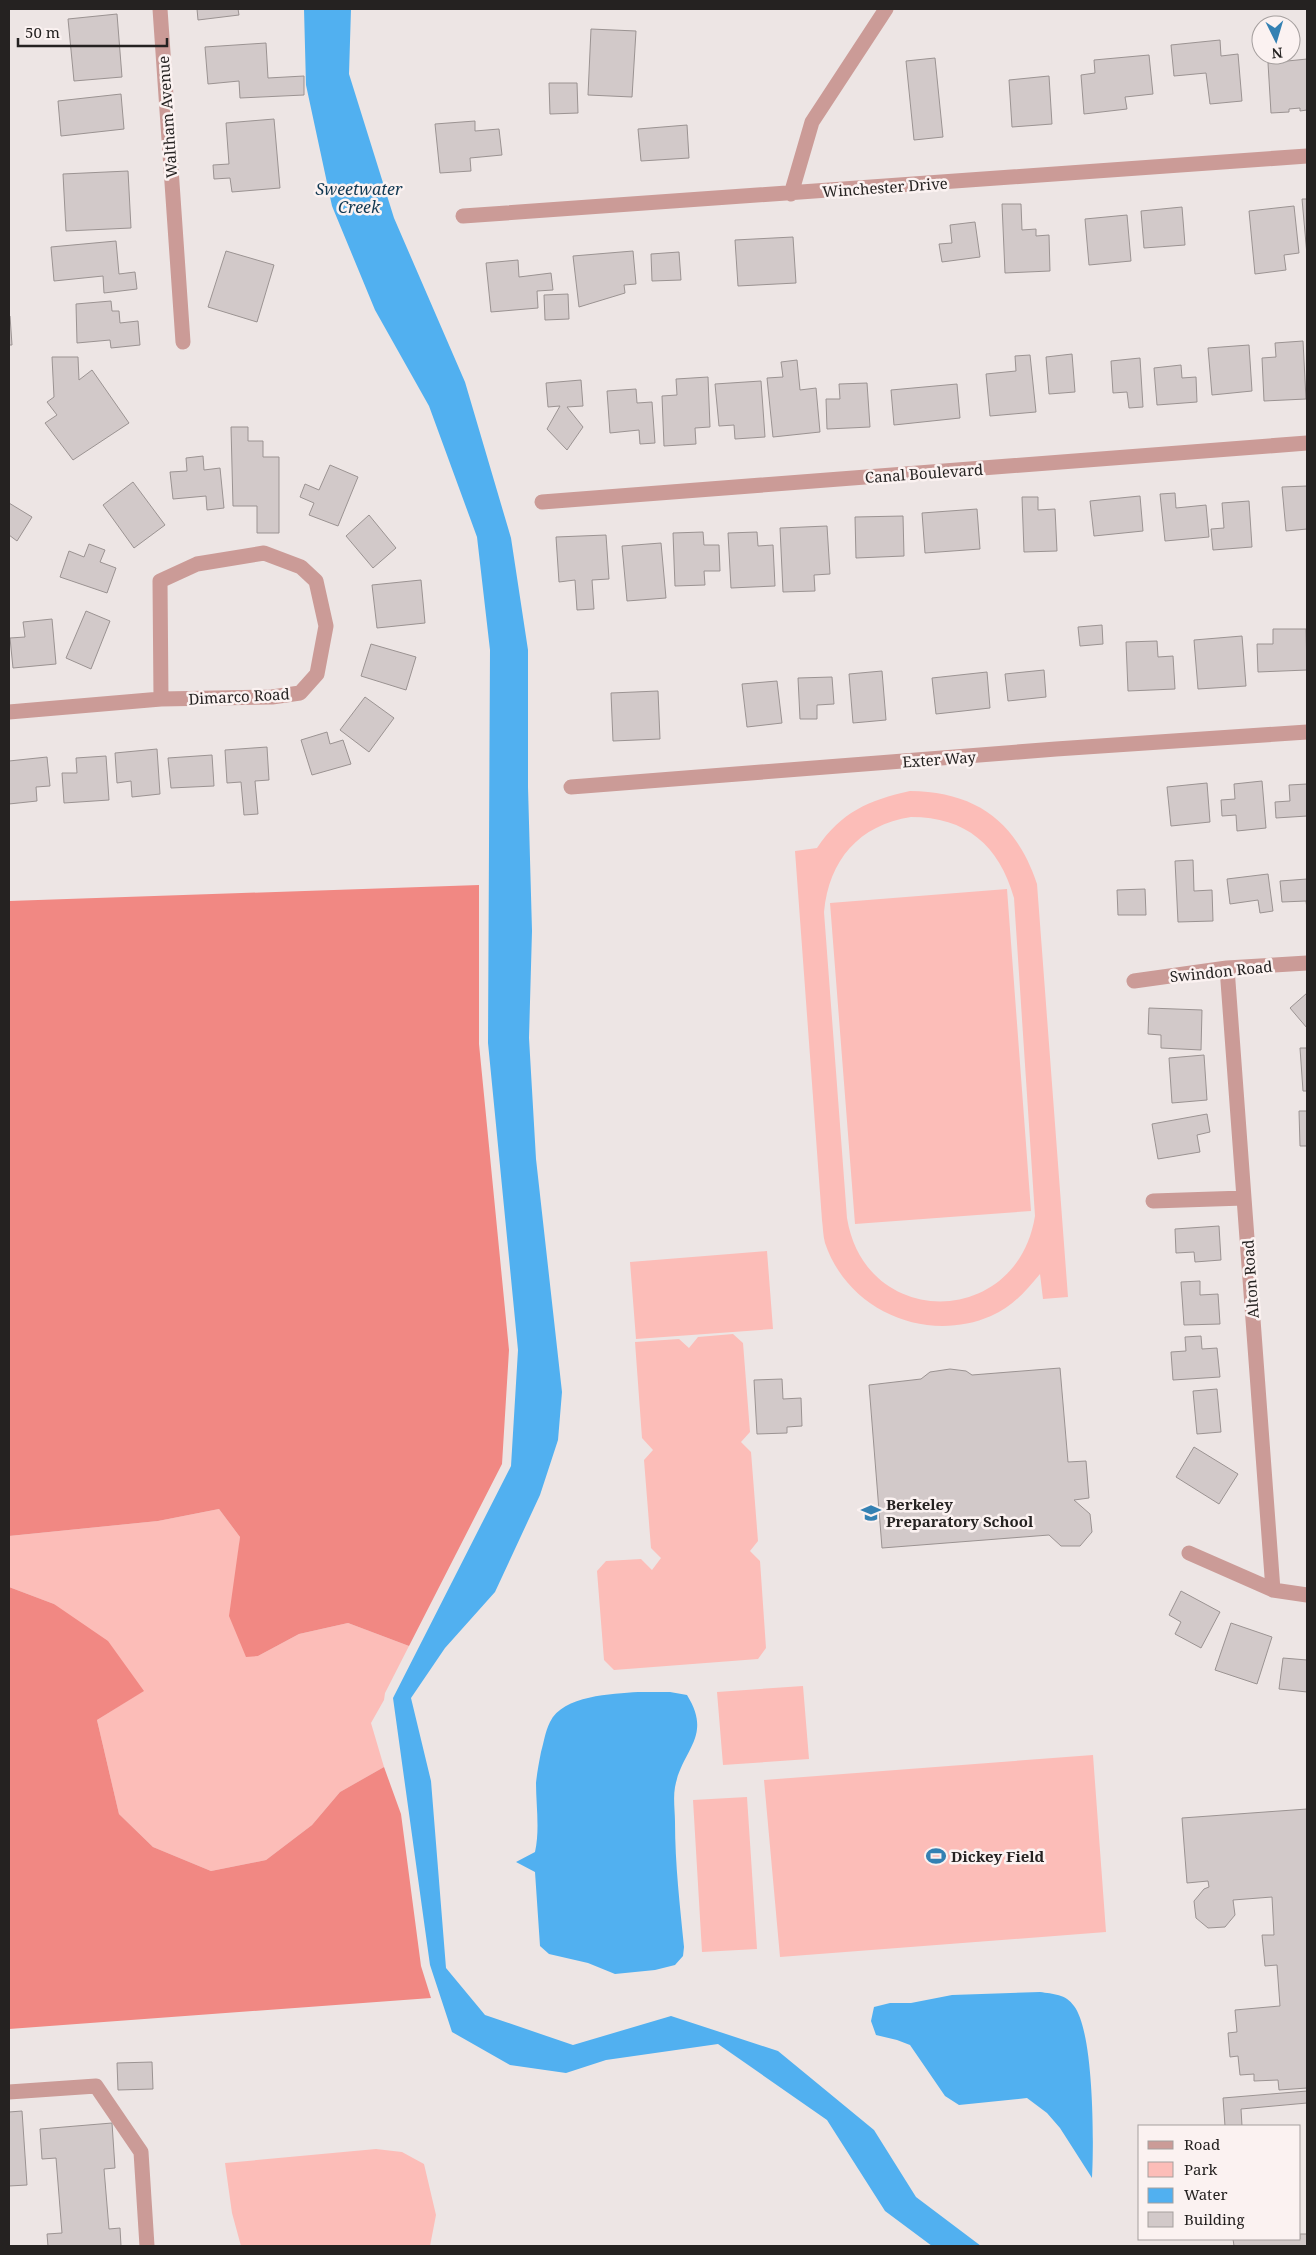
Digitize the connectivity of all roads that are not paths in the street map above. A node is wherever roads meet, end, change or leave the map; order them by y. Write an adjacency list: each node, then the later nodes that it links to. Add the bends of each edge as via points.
1 (160, 9): 6 (street, Waltham Avenue)
2 (886, 9): 4 (street, via 812,122)
3 (1307, 156): 4 (street, Winchester Drive)
4 (791, 194): 5 (street, Winchester Drive)
5 (463, 216)
6 (183, 342)
7 (1307, 444): 8 (street, Canal Boulevard)
8 (542, 502)
9 (161, 698): 9 (street, Dimarco Road, via 272,698 300,693 317,674 326,626 316,581 302,567 264,553 197,564 160,581); 10 (street, Dimarco Road)
10 (9, 712)
11 (1307, 732): 12 (street, Exter Way)
12 (571, 787)
13 (1307, 963): 14 (street, Swindon Road)
14 (1227, 968): 15 (street, Swindon Road); 16 (street, Alton Road)
15 (1134, 981)
16 (1244, 1198): 17 (street); 19 (street, Alton Road)
17 (1153, 1201)
18 (1189, 1553): 19 (street)
19 (1274, 1590): 20 (street)
20 (1307, 1595)
21 (9, 2092): 22 (street, via 96,2086 141,2152)
22 (147, 2246)

